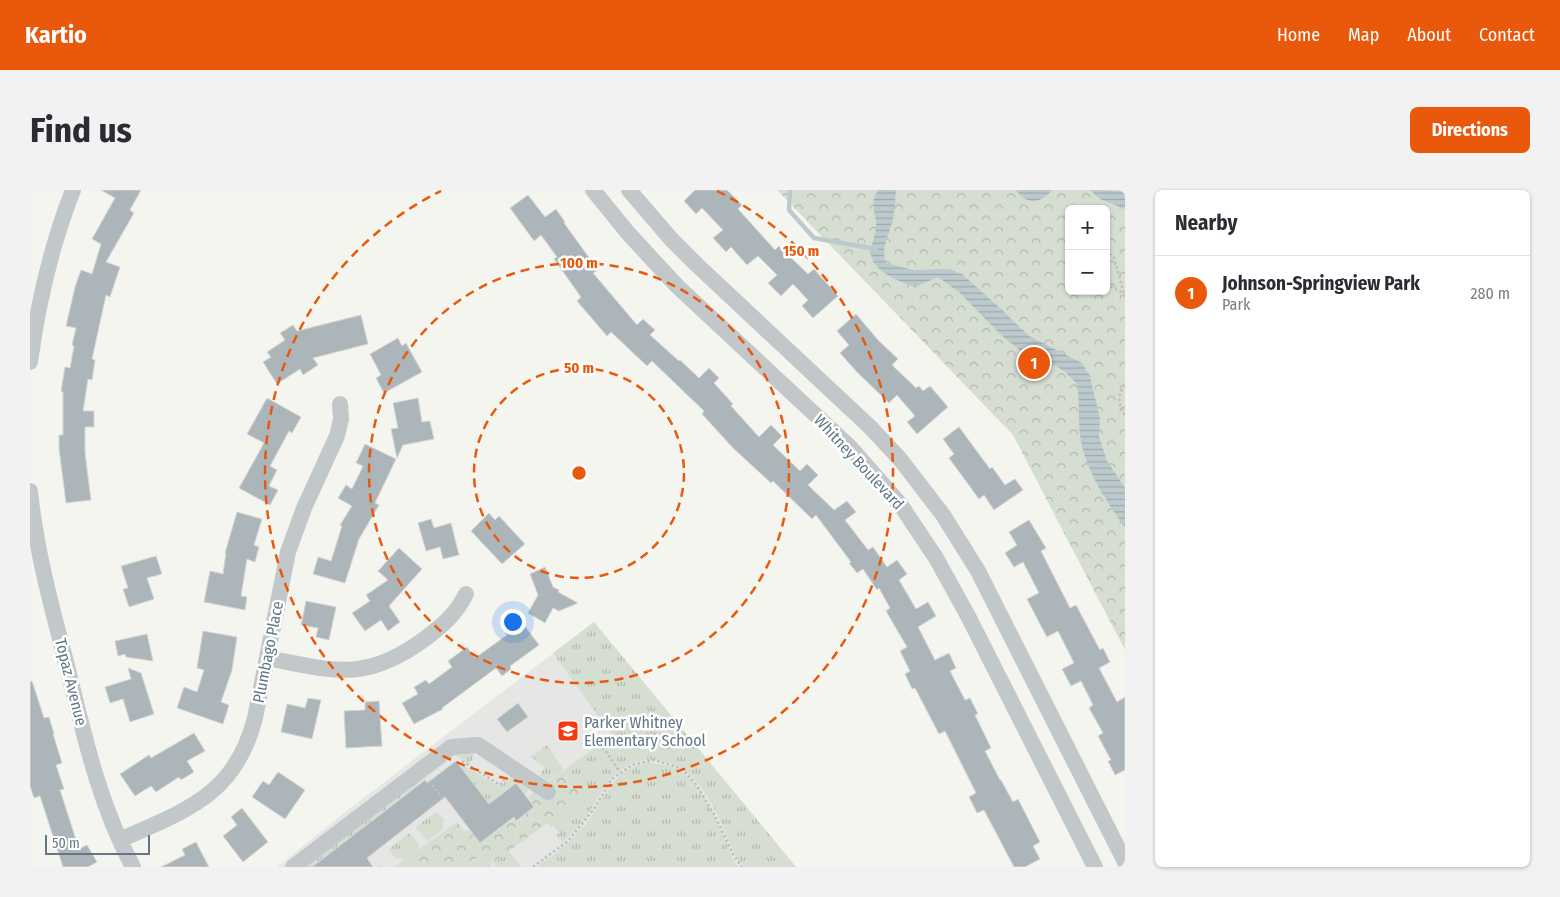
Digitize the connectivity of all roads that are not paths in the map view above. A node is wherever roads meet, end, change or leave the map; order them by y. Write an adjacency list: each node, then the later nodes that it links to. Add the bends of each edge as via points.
1 (74, 190): 4 (street, via 43,284)
2 (593, 190): 14 (street, Whitney Boulevard, via 678,286 850,447 900,504 936,558 964,609)
3 (629, 190): 11 (street, Whitney Boulevard, via 671,239 870,428 923,488 978,572)
4 (30, 362)
5 (340, 404): 8 (street, Plumbago Place, via 337,436 288,552)
6 (30, 491): 10 (street, Topaz Avenue, via 46,586 92,767)
7 (466, 594): 8 (street, via 444,625 397,658 379,665 349,671 329,670)
8 (267, 658): 10 (street, Plumbago Place, via 250,738 234,769 199,802)
9 (548, 792): 13 (street, via 478,745 451,747)
10 (120, 840): 12 (street, Topaz Avenue)
11 (1125, 862)
12 (133, 867)
13 (294, 867)
14 (1095, 867)

